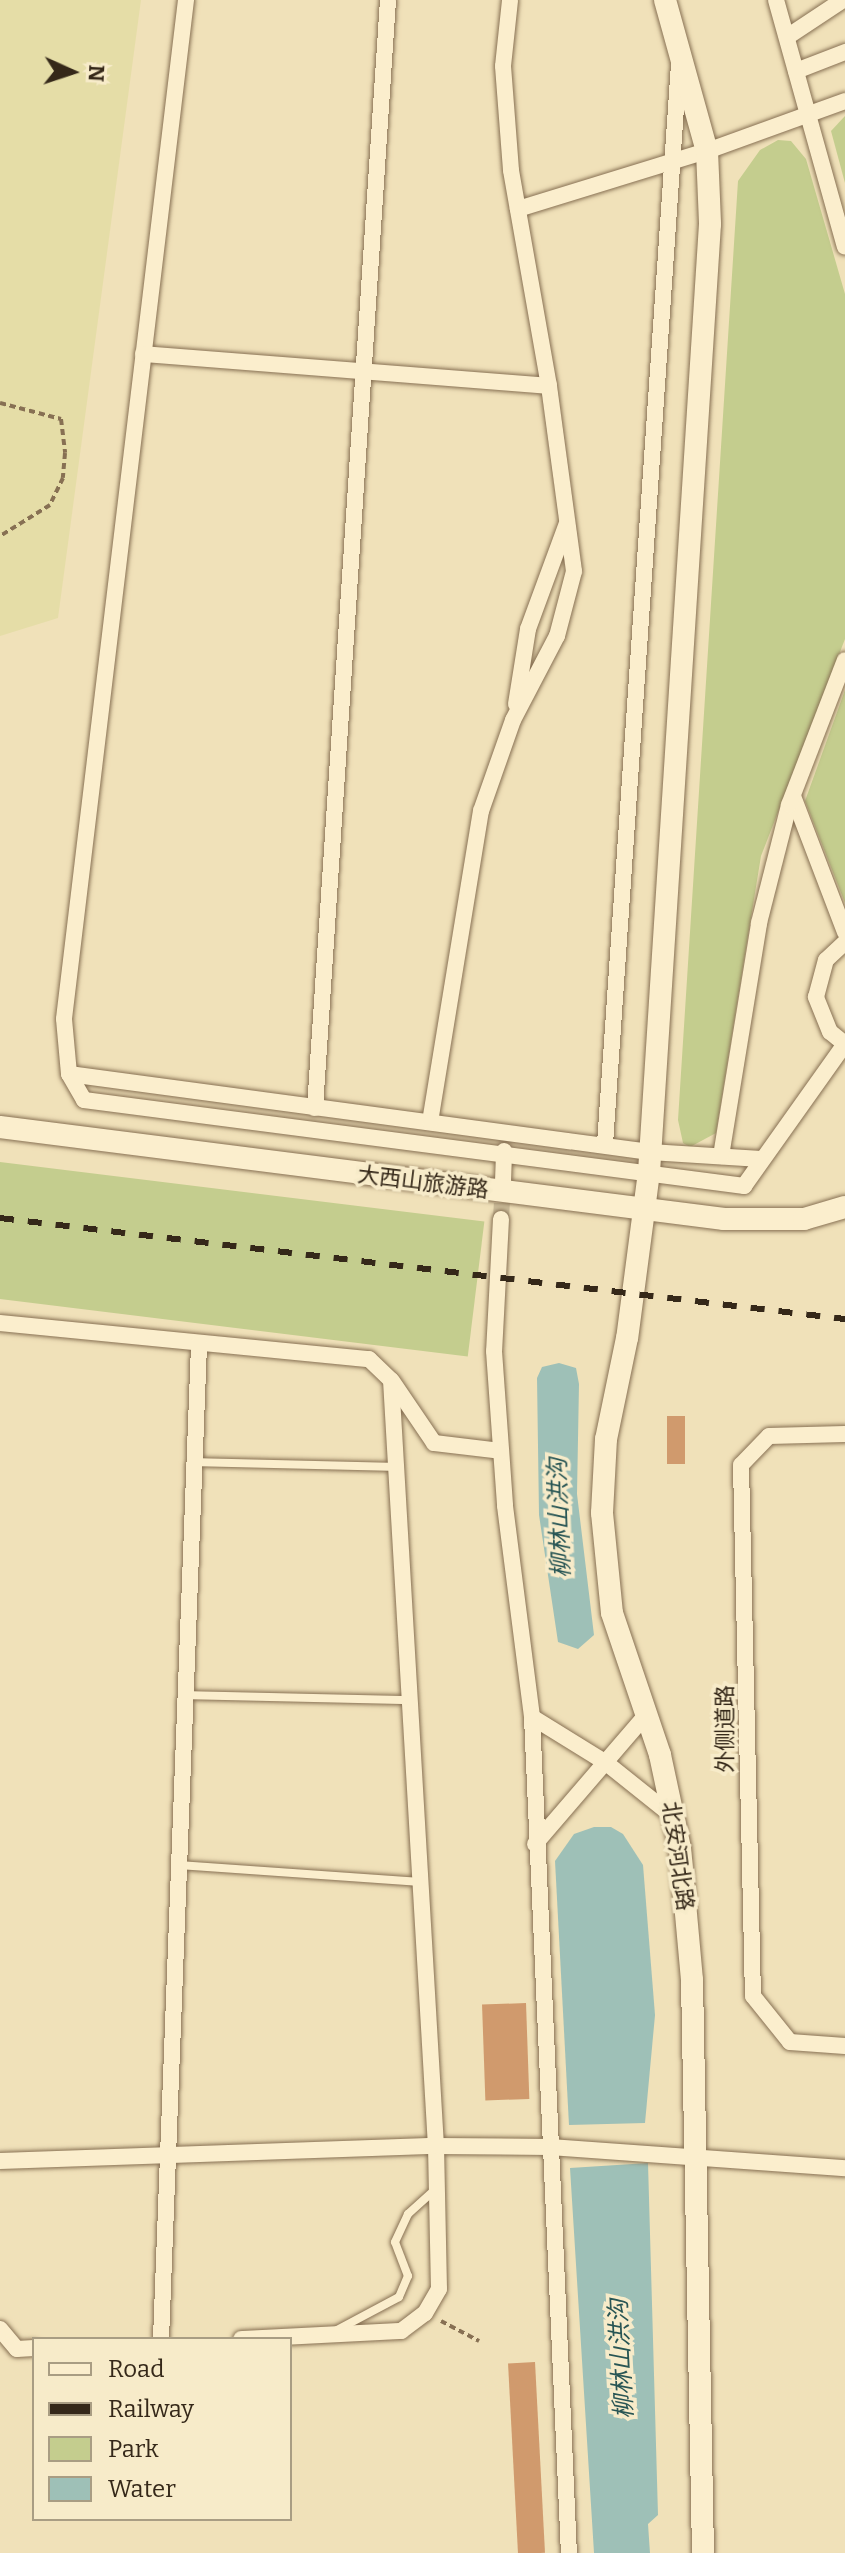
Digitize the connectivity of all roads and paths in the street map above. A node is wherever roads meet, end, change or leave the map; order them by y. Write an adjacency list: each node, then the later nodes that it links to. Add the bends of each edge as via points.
1 (186, 0): 17 (street)
2 (388, 0): 18 (street)
3 (510, 0): 15 (street, via 503,66)
4 (665, 0): 9 (street, 北安河北路)
5 (776, 0): 7 (street)
6 (843, 0): 7 (street)
7 (787, 37): 10 (street)
8 (845, 52): 10 (street)
9 (679, 58): 13 (street, 北安河北路); 14 (street)
10 (796, 71): 12 (street)
11 (845, 101): 12 (street)
12 (808, 116): 13 (street); 16 (street)
13 (707, 151): 14 (street); 37 (street, 北安河北路, via 710,224)
14 (672, 162): 15 (street); 33 (street)
15 (518, 209): 19 (street)
16 (845, 247)
17 (143, 354): 18 (street); 29 (street, via 64,1019)
18 (364, 374): 19 (street); 30 (street)
19 (549, 386): 21 (street)
20 (0, 403): 22 (path, via 61,419 65,453 63,478 50,505)
21 (569, 518): 24 (street, via 528,629); 24 (street, via 574,571 557,636)
22 (0, 536)
23 (845, 660): 25 (street)
24 (513, 720): 31 (street, via 481,811)
25 (793, 796): 26 (street); 35 (street, via 759,923)
26 (845, 932)
27 (845, 942): 28 (street, via 826,960 816,997 830,1032)
28 (845, 1044): 36 (street)
29 (69, 1074): 30 (street); 34 (street, via 84,1100 247,1125)
30 (315, 1108): 31 (street)
31 (430, 1122): 33 (street)
32 (0, 1127): 40 (street, 大西山旅游路)
33 (605, 1144): 37 (street)
34 (504, 1151): 37 (street); 38 (street)
35 (721, 1156): 36 (street); 37 (street)
36 (761, 1159): 37 (street, via 744,1186)
37 (650, 1162): 40 (street, 北安河北路)
38 (503, 1182)
39 (845, 1207): 40 (street, 大西山旅游路, via 804,1219 724,1219)
40 (644, 1209): 51 (street, 北安河北路, via 606,1439 602,1513 612,1613)
41 (501, 1219): 46 (street, via 494,1351)
42 (0, 1323): 43 (street)
43 (199, 1344): 44 (street, via 369,1359); 47 (street)
44 (391, 1380): 46 (street, via 434,1443); 48 (street)
45 (845, 1434): 58 (street, 外侧道路, via 769,1436 741,1465 753,1996 790,2042)
46 (501, 1451): 52 (street)
47 (194, 1462): 48 (lane); 49 (street)
48 (396, 1467): 50 (street)
49 (185, 1695): 50 (lane); 56 (street)
50 (410, 1700): 57 (street)
51 (646, 1715): 53 (street); 54 (street, 北安河北路)
52 (532, 1717): 53 (street); 55 (street)
53 (605, 1762): 54 (street); 55 (street)
54 (676, 1818): 62 (street, 北安河北路, via 692,1980)
55 (535, 1844): 60 (street)
56 (179, 1865): 57 (lane); 61 (street)
57 (421, 1882): 59 (street)
58 (845, 2046)
59 (436, 2146): 60 (street); 61 (street); 65 (street)
60 (550, 2147): 62 (street); 73 (street)
61 (168, 2154): 63 (street); 69 (street)
62 (696, 2155): 64 (street); 74 (street, 北安河北路)
63 (0, 2161)
64 (845, 2168)
65 (437, 2188): 66 (street, via 439,2289); 68 (lane, via 408,2214 395,2242 408,2276 399,2297)
66 (425, 2313): 68 (street, via 401,2331); 71 (path)
67 (0, 2329): 72 (street, via 17,2349)
68 (329, 2335): 70 (street)
69 (161, 2337)
70 (285, 2337)
71 (479, 2341)
72 (32, 2348)
73 (569, 2553)
74 (703, 2553)

